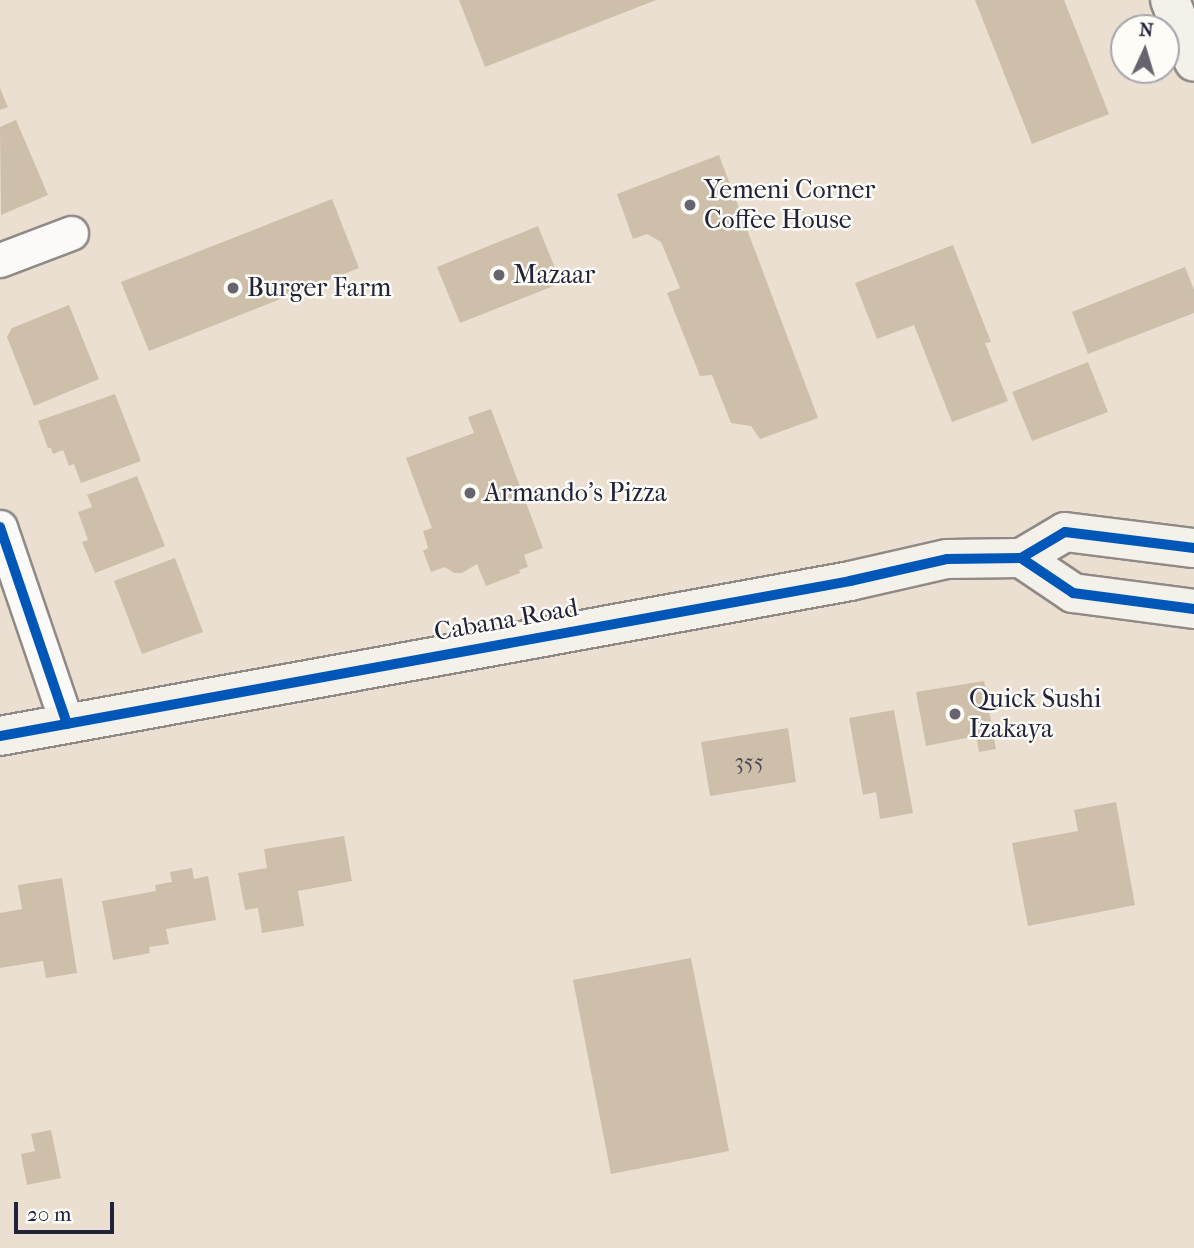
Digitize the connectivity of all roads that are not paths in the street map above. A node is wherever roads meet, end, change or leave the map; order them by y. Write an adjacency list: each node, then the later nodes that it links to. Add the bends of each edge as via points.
1 (1170, 0): 2 (main road)
2 (1194, 62)
3 (71, 233): 4 (street)
4 (0, 260)
5 (0, 527): 9 (street)
6 (1194, 548): 7 (main road, Cabana Road, via 1065,532)
7 (1021, 558): 8 (main road, via 1073,593); 9 (main road, Cabana Road, via 947,559 850,581)
8 (1194, 609)
9 (67, 724): 10 (main road, Cabana Road)
10 (0, 736)

